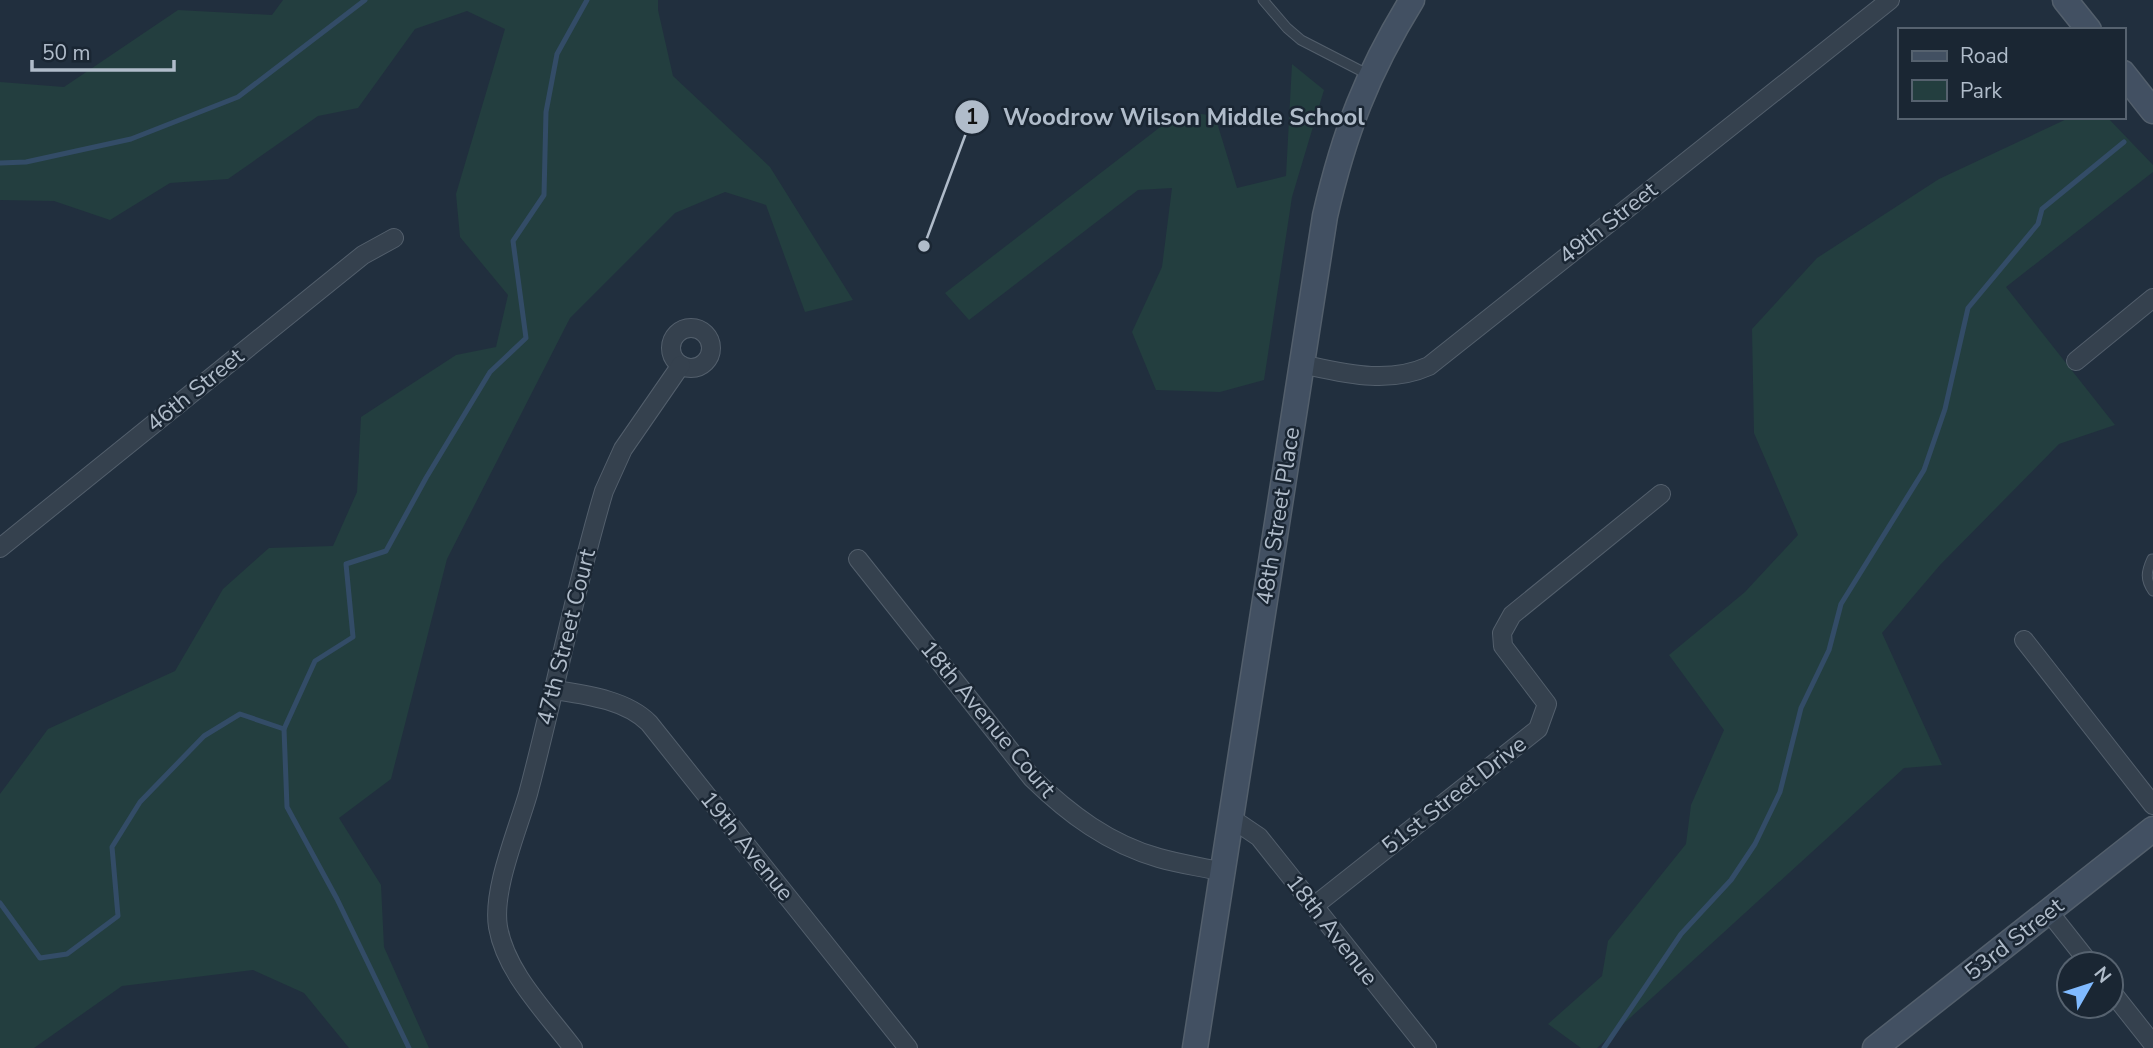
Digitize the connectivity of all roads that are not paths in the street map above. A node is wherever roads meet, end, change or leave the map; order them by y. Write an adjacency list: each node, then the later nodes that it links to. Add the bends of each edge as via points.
1 (1263, 0): 6 (lane, via 1301,40)
2 (1412, 0): 6 (street, 48th Street Place)
3 (1890, 0): 13 (street, 49th Street, via 1429,366 1411,374 1378,377)
4 (2065, 0): 5 (street)
5 (2087, 28)
6 (1370, 75): 13 (street, 48th Street Place, via 1337,162)
7 (2125, 76): 8 (street)
8 (2153, 111)
9 (394, 238): 15 (street, 46th Street, via 363,255)
10 (2153, 298): 11 (street)
11 (2076, 361)
12 (681, 365): 20 (street, 47th Street Court, via 623,449 604,491)
13 (1301, 365): 22 (street, 48th Street Place)
14 (1661, 494): 25 (street, 51st Street Drive, via 1512,615 1502,633 1503,646 1547,704 1538,729)
15 (0, 548)
16 (858, 559): 24 (street, 18th Avenue Court, via 1051,797 1109,839 1158,858)
17 (2152, 559): 18 (lane, via 2146,572)
18 (2153, 591)
19 (2024, 640): 21 (street)
20 (555, 690): 30 (street, 47th Street Court, via 496,908 498,928 524,984); 31 (street, 19th Avenue, via 626,706 649,723)
21 (2153, 805)
22 (1231, 818): 24 (street, 48th Street Place); 25 (street, 18th Avenue, via 1259,837)
23 (2153, 828): 26 (street, 53rd Street)
24 (1223, 872): 32 (street, 48th Street Place)
25 (1314, 906): 33 (street, 18th Avenue)
26 (2049, 912): 27 (street); 34 (street, 53rd Street)
27 (2079, 950)
28 (2125, 1009): 29 (street)
29 (2153, 1044)
30 (573, 1048)
31 (908, 1048)
32 (1195, 1048)
33 (1427, 1048)
34 (1875, 1048)

